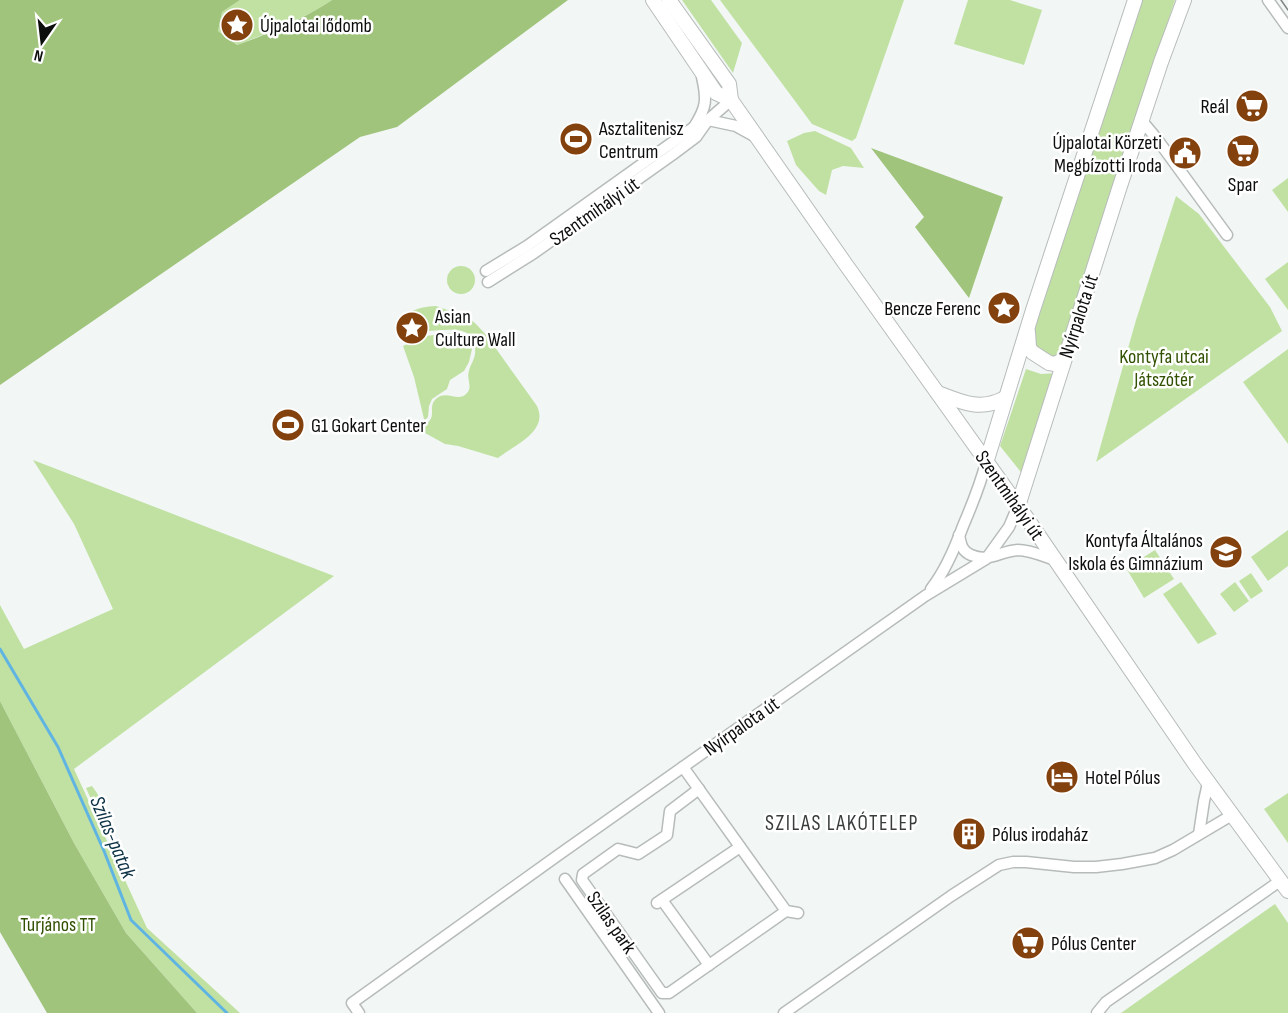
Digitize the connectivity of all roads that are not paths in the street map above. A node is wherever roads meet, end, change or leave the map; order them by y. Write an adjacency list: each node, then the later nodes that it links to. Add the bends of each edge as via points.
1 (653, 0): 7 (main road, Szentmihályi út)
2 (669, 0): 8 (main road, Szentmihályi út, via 729,84)
3 (1135, 0): 16 (main road, Nyírpalota út)
4 (1184, 0): 10 (main road, Nyírpalota út)
5 (1269, 0): 6 (street)
6 (1288, 28)
7 (700, 70): 8 (main road, Szentmihályi út, via 716,93); 11 (street, via 706,93 703,114)
8 (732, 99): 9 (street); 12 (main road, Szentmihályi út)
9 (708, 120): 11 (street, Szentmihályi út); 12 (street, via 736,126); 15 (street, Szentmihályi út, via 696,137 672,155)
10 (1142, 121): 13 (street); 17 (main road, Nyírpalota út)
11 (694, 127): 14 (street, Szentmihályi út)
12 (758, 138): 18 (main road, Szentmihályi út)
13 (1227, 235)
14 (486, 271)
15 (488, 282)
16 (1027, 329): 17 (main road, via 1032,352 1049,363); 19 (main road, Nyírpalota út)
17 (1064, 358): 23 (main road, Nyírpalota út)
18 (938, 393): 19 (main road, via 978,406); 20 (main road, Szentmihályi út)
19 (1005, 398): 20 (main road, Nyírpalota út)
20 (986, 463): 21 (main road, Szentmihályi út); 22 (street, Nyírpalota út)
21 (1002, 485): 22 (street); 23 (main road, Szentmihályi út)
22 (979, 486): 24 (street, Nyírpalota út)
23 (1018, 506): 25 (street, Nyírpalota út, via 1009,527); 26 (main road, Szentmihályi út)
24 (959, 535): 25 (street, via 967,554); 27 (street, Nyírpalota út, via 939,579)
25 (986, 559): 26 (street, via 1026,550); 27 (street, Nyírpalota út)
26 (1055, 560): 29 (main road, Szentmihályi út)
27 (925, 596): 28 (street, Nyírpalota út)
28 (683, 767): 30 (street); 39 (street, Nyírpalota út, via 352,1003)
29 (1208, 783): 31 (main road, Szentmihályi út); 32 (street)
30 (699, 789): 33 (street); 38 (street, Szilas park, via 670,811 667,835 638,854 618,849 583,874 582,880 662,993 669,993)
31 (1232, 815): 32 (street); 35 (main road, Szentmihályi út)
32 (1199, 834): 41 (street, via 1155,858 1122,864 1086,868 1026,862 999,865)
33 (740, 847): 36 (street); 38 (street, via 660,902)
34 (565, 879): 40 (street)
35 (1284, 886): 42 (street, via 1107,1002)
36 (786, 911): 37 (street); 38 (street, Szilas park)
37 (798, 913)
38 (709, 965)
39 (359, 1013)
40 (659, 1013)
41 (784, 1013)
42 (1097, 1013)

